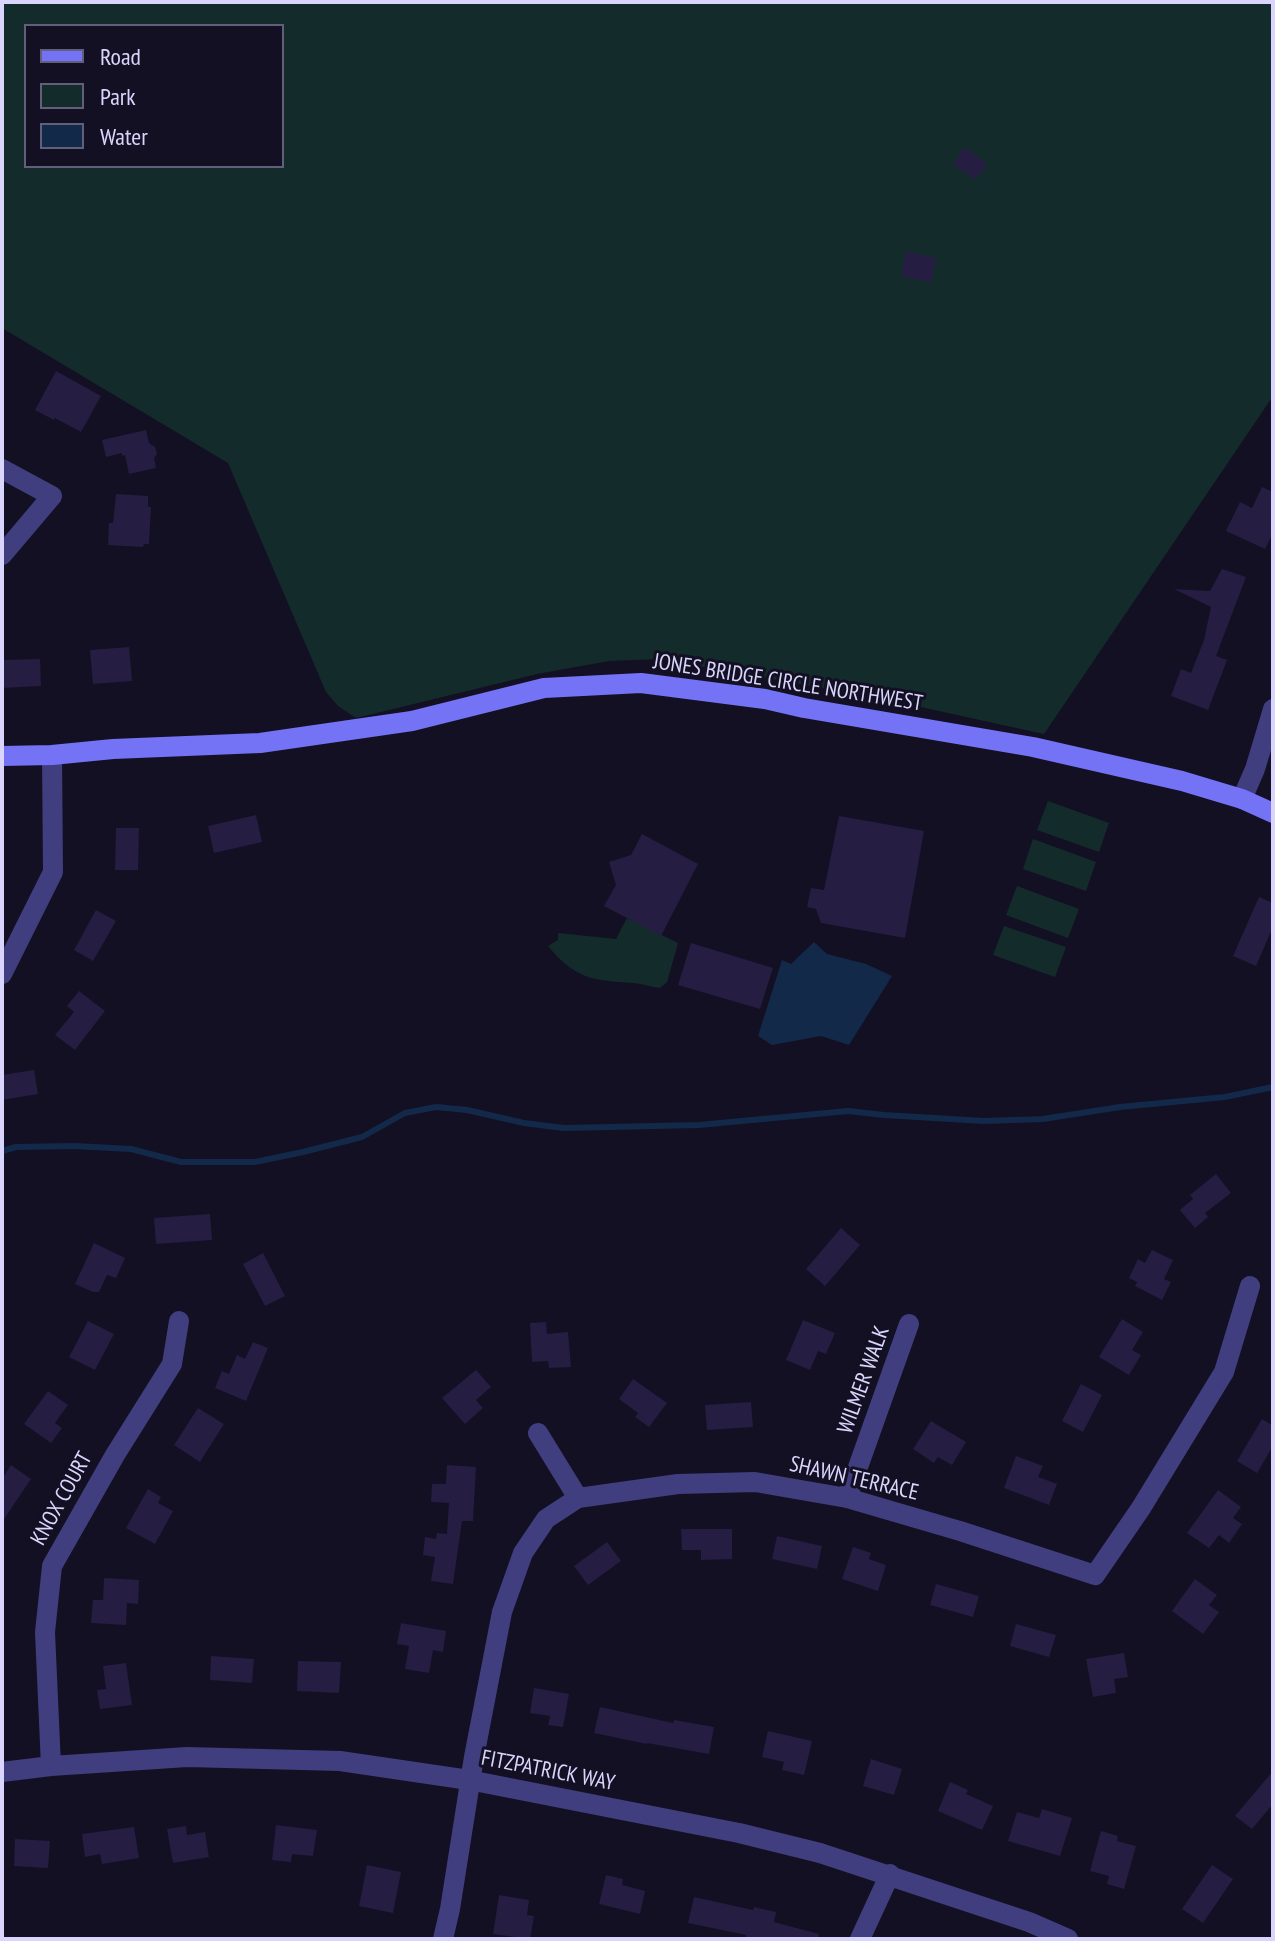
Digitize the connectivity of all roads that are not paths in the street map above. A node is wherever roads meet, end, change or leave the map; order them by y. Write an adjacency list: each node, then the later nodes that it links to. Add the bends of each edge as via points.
1 (2, 469): 2 (street, via 52,496)
2 (2, 555)
3 (1273, 709): 6 (street)
4 (52, 755): 5 (street, JONES BRIDGE CIRCLE NORTHWEST); 6 (street, JONES BRIDGE CIRCLE NORTHWEST, via 260,743 412,721 544,688 641,683 765,699 1033,747); 8 (street, via 53,872)
5 (2, 756)
6 (1242, 799): 7 (street, JONES BRIDGE CIRCLE NORTHWEST)
7 (1273, 813)
8 (2, 974)
9 (1250, 1286): 14 (street, SHAWN TERRACE, via 1224,1372 1095,1575)
10 (179, 1321): 15 (street, KNOX COURT, via 172,1364 52,1566 45,1632)
11 (909, 1324): 14 (street, WILMER WALK)
12 (538, 1433): 13 (street)
13 (578, 1498): 14 (street, SHAWN TERRACE, via 678,1484 755,1482); 17 (street, SHAWN TERRACE, via 546,1519 523,1553 502,1612)
14 (847, 1498)
15 (51, 1766): 16 (street, FITZPATRICK WAY); 17 (street, FITZPATRICK WAY, via 187,1757 340,1761)
16 (2, 1772)
17 (469, 1780): 18 (street, FITZPATRICK WAY, via 739,1833); 19 (street, SHAWN TERRACE)
18 (890, 1874): 20 (street); 21 (street, FITZPATRICK WAY)
19 (443, 1939)
20 (860, 1939)
21 (1068, 1939)

